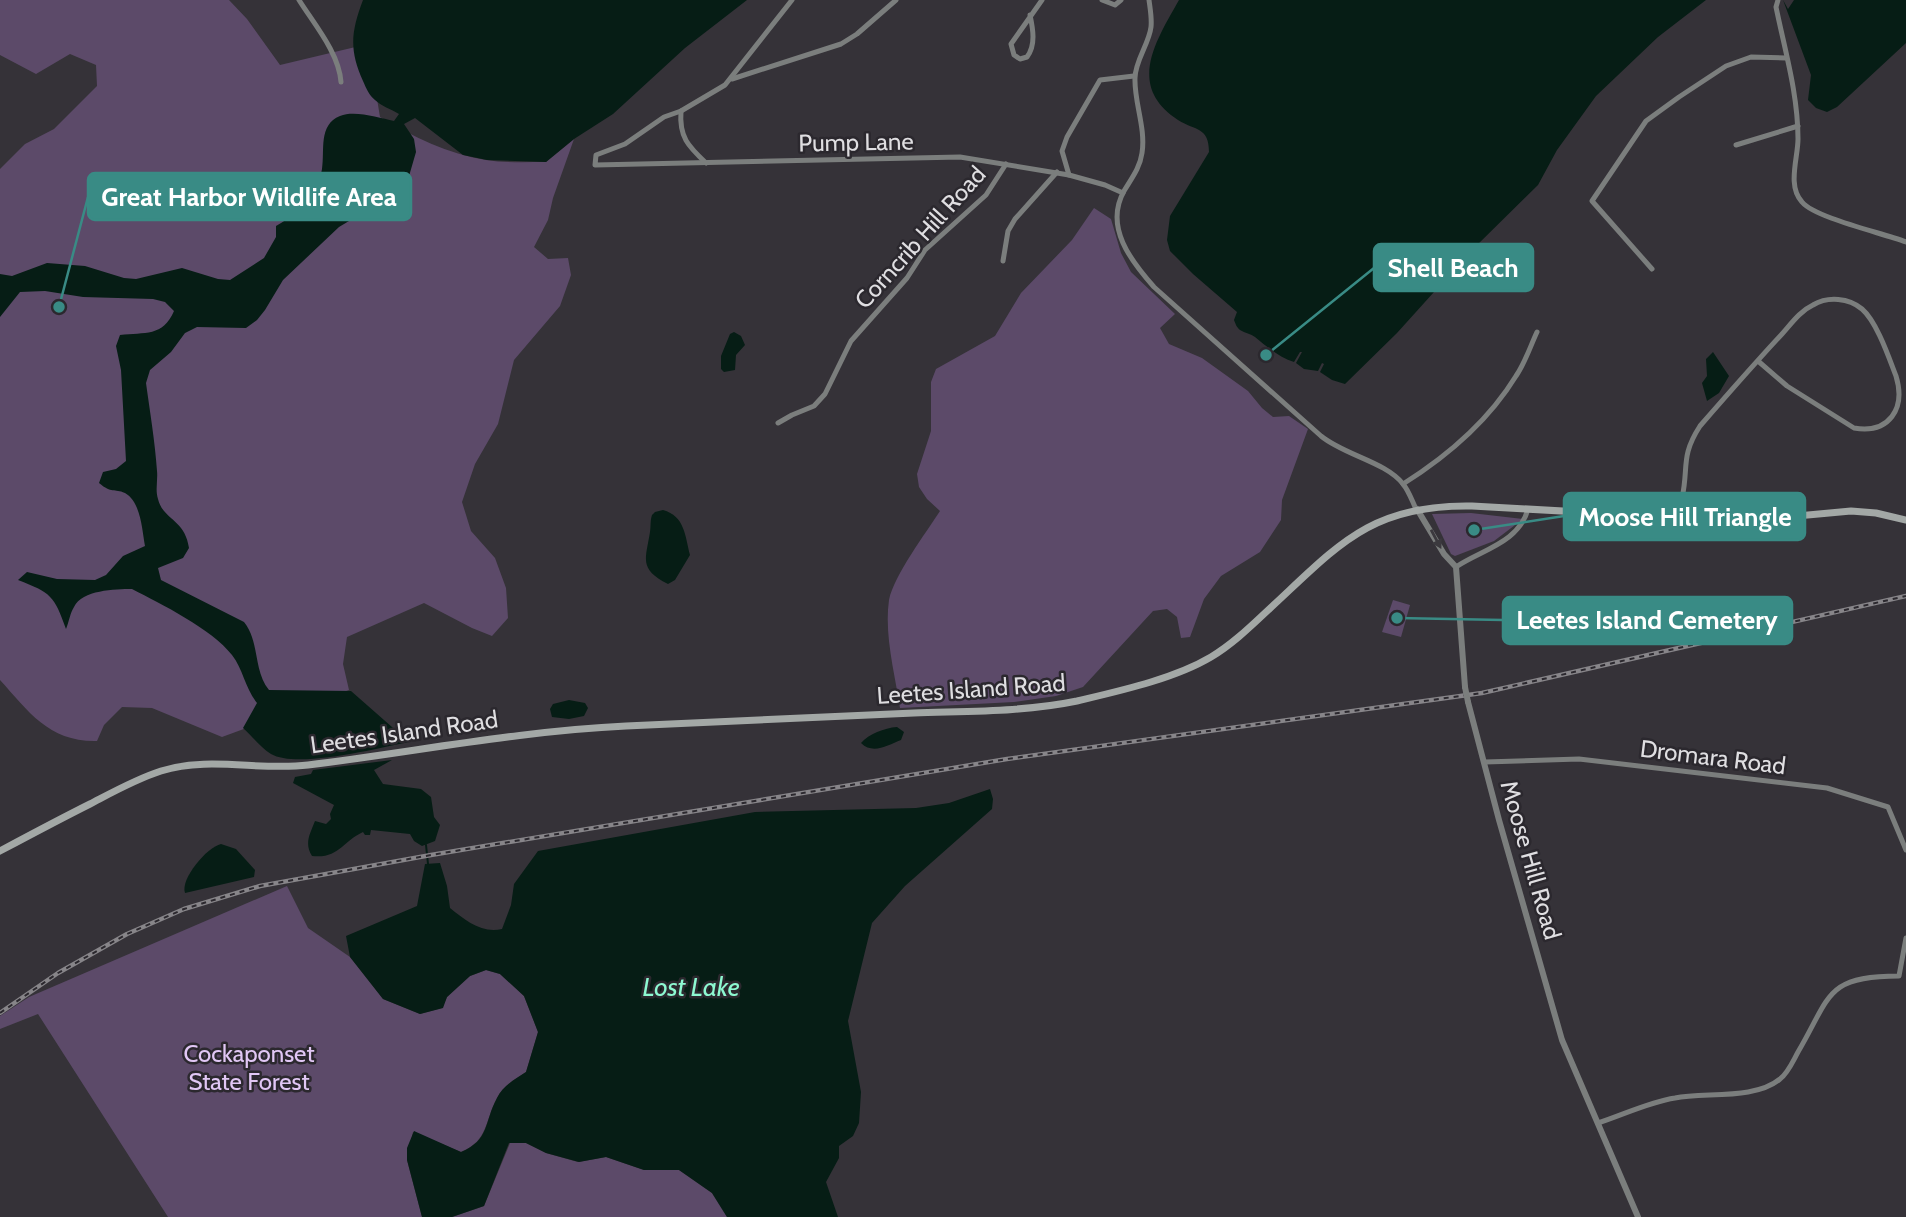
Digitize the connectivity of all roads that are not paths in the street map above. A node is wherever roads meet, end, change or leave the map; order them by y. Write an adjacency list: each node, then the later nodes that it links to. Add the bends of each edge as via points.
1 (299, 0): 13 (street, via 330,50)
2 (792, 0): 12 (street)
3 (896, 0): 12 (street, via 841,44)
4 (1042, 0): 9 (street)
5 (1102, 0): 6 (street, via 1115,5)
6 (1121, 0)
7 (1149, 0): 11 (street, via 1151,28)
8 (1778, 0): 10 (street)
9 (1030, 15): 9 (street, via 1011,44 1020,59 1031,51)
10 (1786, 58): 15 (street); 24 (street, via 1751,57 1726,66 1646,121 1592,201)
11 (1135, 76): 20 (street, via 1101,79 1062,151); 21 (street, via 1142,153)
12 (730, 80): 14 (street)
13 (341, 82)
14 (681, 111): 17 (street, via 685,143); 17 (street, Pump Lane, via 625,144 596,155 595,165)
15 (1798, 126): 16 (street); 22 (street, via 1794,184 1803,203 1813,211)
16 (1736, 145)
17 (706, 163): 18 (street, Pump Lane, via 960,157)
18 (1006, 164): 19 (street, Pump Lane); 27 (street, Corncrib Hill Road, via 986,195 925,250 907,278 851,341 825,394 814,406)
19 (1057, 172): 20 (street, Pump Lane); 23 (street, via 1015,219)
20 (1069, 174): 21 (street, Pump Lane)
21 (1124, 192): 28 (street, via 1118,226 1125,250 1154,287 1335,447)
22 (1906, 242)
23 (1003, 261)
24 (1652, 269)
25 (1537, 332): 28 (street, via 1517,376 1490,412)
26 (1758, 361): 26 (street, via 1811,305 1846,300 1865,312 1874,327 1900,401 1893,417 1877,428 1854,428 1787,386); 29 (street, via 1693,438 1685,457)
27 (778, 423)
28 (1403, 484): 30 (street)
29 (1682, 501): 32 (street); 33 (street)
30 (1416, 509): 31 (main road, Leetes Island Road); 35 (street, one-way to 35); 38 (main road, Leetes Island Road, via 1351,537 1211,657 1170,675 1087,698 1024,708 545,732 300,766 186,766 132,782)
31 (1528, 509): 32 (main road, Leetes Island Road); 35 (street, via 1507,539)
32 (1670, 517): 33 (main road, Leetes Island Road)
33 (1691, 518): 34 (main road, Leetes Island Road, via 1756,521 1851,511)
34 (1906, 520)
35 (1456, 567): 36 (street, Moose Hill Road, bridge, via 1465,687)
36 (1485, 762): 37 (street, Dromara Road, via 1579,760 1827,788 1888,807); 40 (street, Moose Hill Road, via 1562,1040)
37 (1906, 850)
38 (0, 851)
39 (1906, 938): 40 (street, via 1899,976 1869,976 1840,986 1826,1000 1780,1079 1749,1091 1674,1098)
40 (1598, 1123): 41 (street, Moose Hill Road)
41 (1638, 1217)

